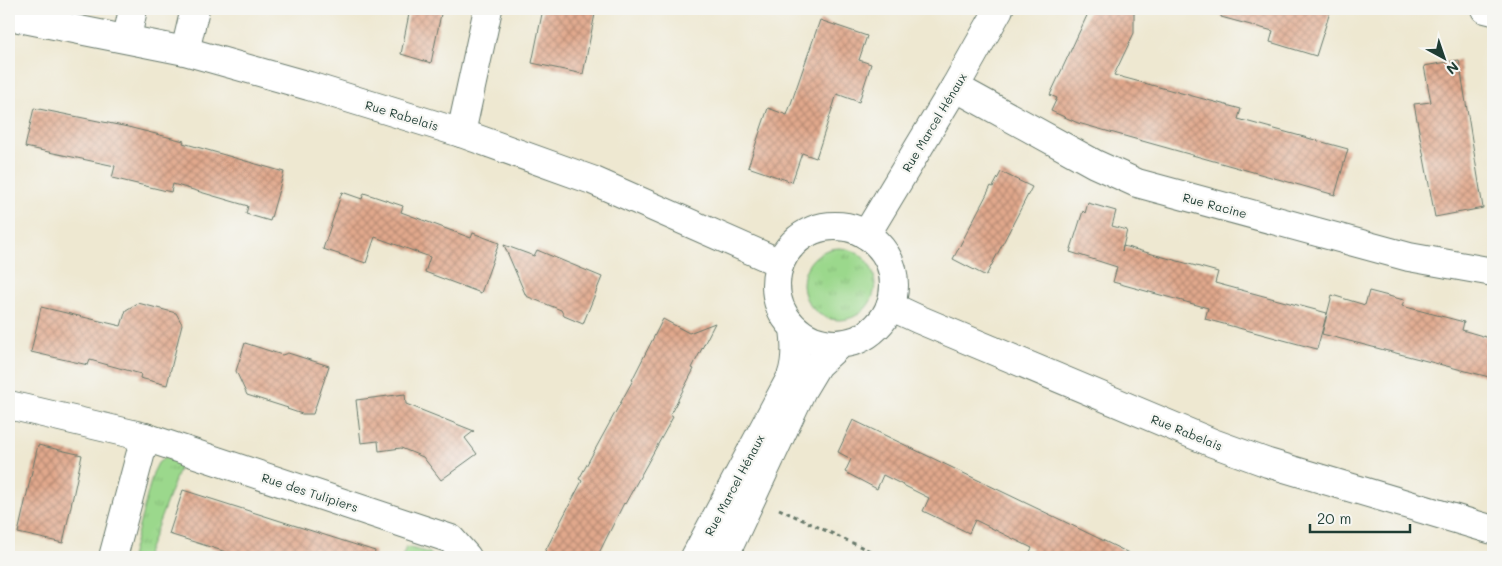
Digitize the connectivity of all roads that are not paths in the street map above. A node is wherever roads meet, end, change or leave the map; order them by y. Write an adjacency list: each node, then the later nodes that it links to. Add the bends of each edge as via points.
1 (133, 9): 8 (street)
2 (195, 9): 9 (street)
3 (488, 9): 11 (street)
4 (999, 9): 10 (street, Rue Marcel Hénaux)
5 (1485, 9): 6 (street)
6 (1493, 11)
7 (9, 16): 8 (street, Rue Rabelais)
8 (127, 38): 9 (street, Rue Rabelais)
9 (185, 51): 11 (street, Rue Rabelais)
10 (955, 88): 12 (street, Rue Marcel Hénaux); 14 (street, Rue Racine, via 1095,164 1137,183 1410,258)
11 (461, 133): 13 (street, Rue Rabelais, via 592,180)
12 (866, 235): 13 (street, via 842,226 817,229 795,242); 15 (street, via 877,243 891,266 894,293)
13 (780, 263): 16 (street, via 777,297)
14 (1493, 272)
15 (890, 306): 17 (street, via 884,318 865,336); 20 (street, Rue Rabelais, via 1213,443)
16 (794, 328): 17 (street, via 814,340); 23 (street, Rue Marcel Hénaux, via 796,352 791,377)
17 (840, 344): 24 (street, Rue Marcel Hénaux, via 810,375)
18 (9, 405): 19 (street, Rue des Tulipiers)
19 (145, 438): 21 (street); 22 (street, Rue des Tulipiers, via 451,539)
20 (1493, 530)
21 (114, 557)
22 (467, 557)
23 (695, 557)
24 (724, 557)

